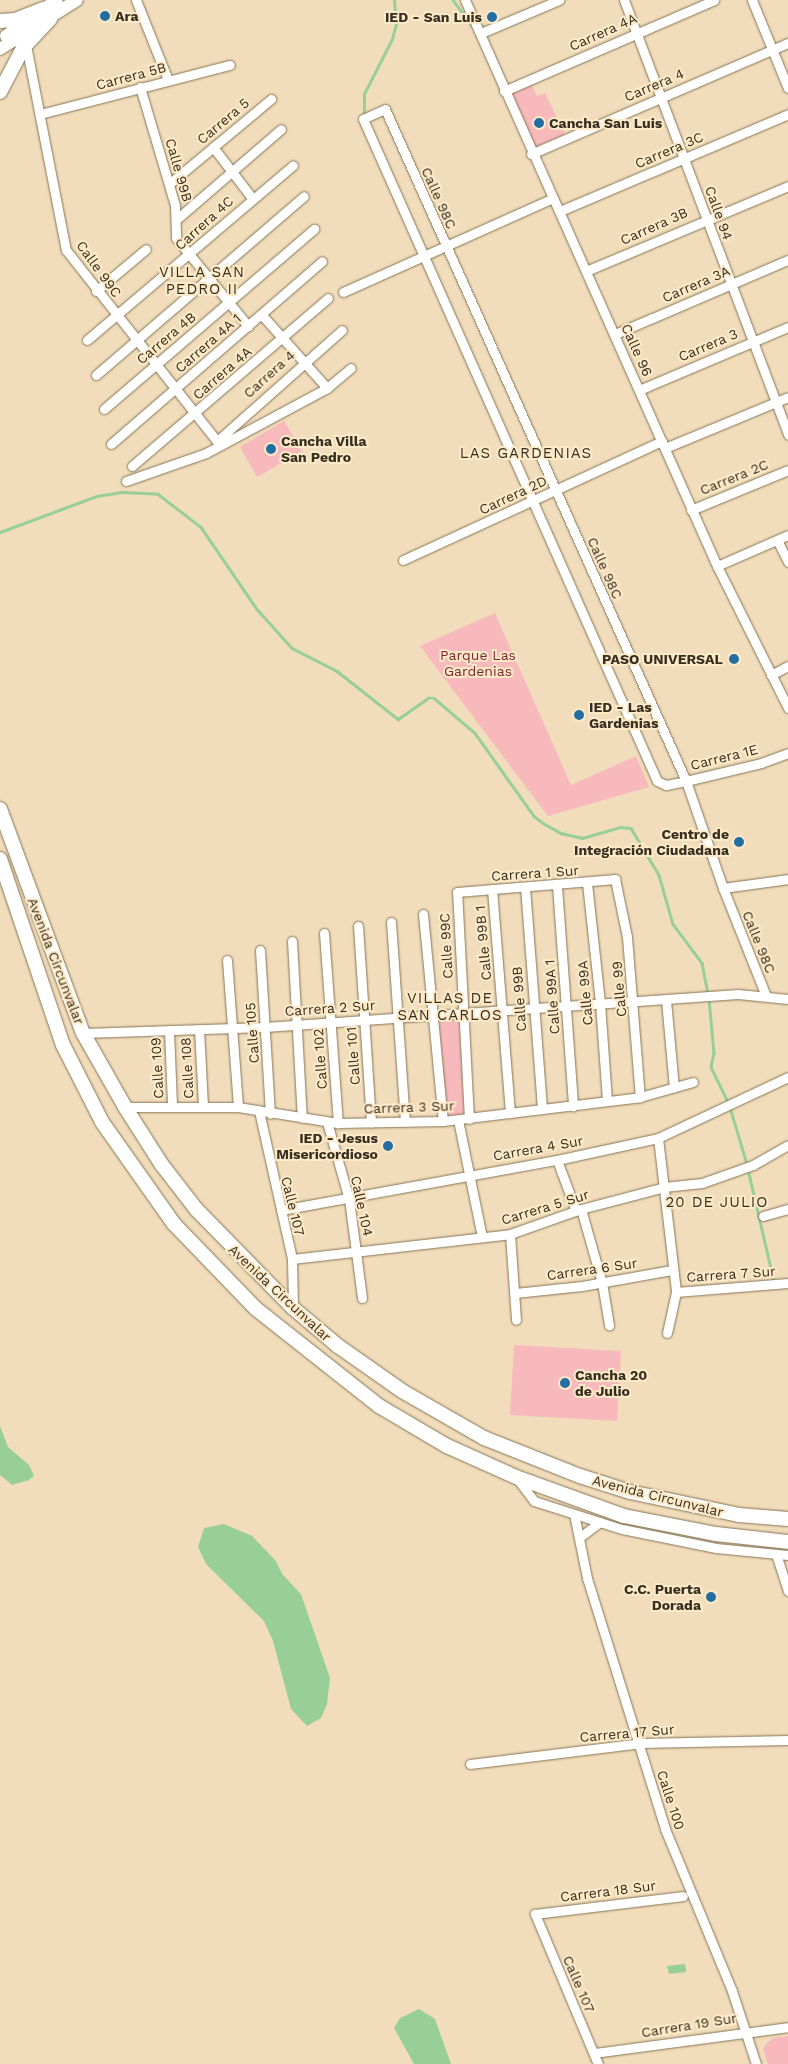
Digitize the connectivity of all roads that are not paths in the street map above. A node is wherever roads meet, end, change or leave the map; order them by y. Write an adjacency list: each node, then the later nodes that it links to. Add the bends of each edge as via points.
1 (57, 0): 9 (main road)
2 (77, 0): 9 (main road)
3 (136, 0): 19 (street)
4 (465, 0): 12 (street, Calle 96)
5 (559, 0): 12 (street)
6 (624, 0): 11 (street, Calle 94)
7 (714, 0): 11 (street, Carrera 4A)
8 (752, 0): 17 (street)
9 (47, 14): 10 (highway); 13 (main road); 15 (highway); 16 (main road)
10 (0, 21)
11 (636, 32): 22 (street, Carrera 4A); 24 (street, Calle 94)
12 (480, 33): 22 (street, Calle 96)
13 (0, 40)
14 (788, 42): 17 (street, Carrera 4)
15 (26, 45): 23 (highway); 26 (street, Calle 99C)
16 (0, 49)
17 (773, 49): 21 (street); 24 (street, Carrera 4)
18 (230, 65): 19 (street, Carrera 5B)
19 (168, 80): 20 (street, Carrera 5B)
20 (140, 88): 26 (street, Carrera 5B); 34 (street, Calle 99B)
21 (788, 88)
22 (504, 91): 30 (street, Calle 96)
23 (0, 92)
24 (662, 97): 30 (street, Carrera 4); 31 (street, Calle 94)
25 (271, 99): 29 (street, Carrera 5)
26 (40, 114): 52 (street, Calle 99C, via 64,244)
27 (788, 114): 31 (street, Carrera 3C)
28 (281, 130): 33 (street)
29 (213, 147): 33 (street); 34 (street, Carrera 5)
30 (531, 154): 38 (street, Calle 96)
31 (686, 158): 39 (street, Carrera 3C); 41 (street, Calle 94)
32 (293, 164): 37 (street, Carrera 4C)
33 (233, 173): 37 (street); 40 (street)
34 (169, 184): 40 (street, Calle 99B)
35 (788, 186): 41 (street, Carrera 3B)
36 (304, 196): 50 (street)
37 (252, 198): 45 (street, Carrera 4C)
38 (553, 198): 39 (street, Calle 96); 43 (street)
39 (560, 211): 49 (street, Calle 96)
40 (178, 218): 45 (street, Calle 99B, via 176,238)
41 (706, 218): 49 (street, Carrera 3B); 51 (street, Calle 94)
42 (314, 229): 55 (street, Carrera 4B)
43 (445, 246): 46 (street); 46 (street, Calle 98C, via 385,109 363,118); 84 (street, Calle 98C)
44 (146, 249): 52 (street)
45 (189, 254): 50 (street, Calle 99B); 57 (street, Carrera 4C)
46 (422, 256): 53 (street); 85 (street, Calle 98C)
47 (788, 260): 51 (street, Carrera 3A)
48 (322, 262): 56 (street, Carrera 4A 1)
49 (586, 271): 61 (street, Calle 96)
50 (208, 280): 55 (street, Calle 99B); 64 (street)
51 (731, 284): 61 (street, Carrera 3A); 65 (street, Calle 94)
52 (96, 291): 57 (street, Calle 99C)
53 (343, 292)
54 (328, 298): 62 (street, Carrera 4A)
55 (228, 304): 58 (street, Calle 99B); 67 (street, Carrera 4B)
56 (262, 315): 58 (street, Carrera 4A 1); 62 (street)
57 (116, 316): 63 (street, Carrera 4C); 64 (street, Calle 99C)
58 (248, 326): 71 (street, Carrera 4A 1)
59 (788, 327): 65 (street, Carrera 3)
60 (342, 330): 66 (street, Carrera 4)
61 (615, 334): 72 (street, Calle 96)
62 (283, 339): 66 (street); 76 (street, Carrera 4A)
63 (87, 340)
64 (136, 341): 67 (street, Calle 99C); 69 (street)
65 (754, 341): 72 (street, Carrera 3); 74 (street, Calle 94)
66 (304, 361): 70 (street); 78 (street, Carrera 4)
67 (155, 365): 71 (street, Calle 99C); 75 (street, Carrera 4B)
68 (350, 368): 70 (street)
69 (96, 375)
70 (327, 388): 78 (street)
71 (175, 389): 76 (street, Calle 99C); 79 (street, Carrera 4A 1)
72 (640, 390): 80 (street, Calle 96)
73 (788, 397): 74 (street, Carrera 2D)
74 (775, 402): 77 (street, Calle 94); 80 (street, Carrera 2D)
75 (104, 409)
76 (196, 414): 78 (street, Calle 99C); 81 (street, Carrera 4A)
77 (788, 435)
78 (218, 443): 83 (street, Carrera 4)
79 (111, 444)
80 (664, 445): 84 (street, Carrera 2D); 86 (street, Calle 96)
81 (132, 466)
82 (788, 470): 86 (street, Carrera 2C)
83 (126, 481)
84 (555, 491): 85 (street, Carrera 2D); 96 (street, Calle 98C)
85 (533, 501): 89 (street, Carrera 2D); 97 (street, Calle 98C, via 657,780)
86 (691, 510): 91 (street, Calle 96)
87 (788, 535): 88 (street)
88 (777, 540): 90 (street); 91 (street)
89 (403, 560)
90 (788, 562)
91 (717, 566): 93 (street, Calle 96)
92 (788, 666): 93 (street)
93 (771, 675): 94 (street, Calle 96)
94 (788, 708)
95 (788, 753): 96 (street, Carrera 1E)
96 (686, 781): 97 (street, Carrera 1E); 105 (street, Calle 98C)
97 (666, 786)
98 (0, 809): 133 (highway, Avenida Circunvalar)
99 (0, 859): 181 (highway, Avenida Circunvalar, via 63,1044 82,1086 130,1165 174,1224 255,1308 314,1357 379,1406)
100 (616, 879): 102 (street, Carrera 1 Sur); 118 (street, Calle 99)
101 (788, 879): 105 (street)
102 (587, 883): 103 (street, Carrera 1 Sur); 119 (street, Calle 99A)
103 (557, 886): 104 (street, Carrera 1 Sur); 120 (street, Calle 99A 1)
104 (525, 888): 106 (street, Carrera 1 Sur); 121 (street, Calle 99B)
105 (723, 888): 115 (street, Calle 98C)
106 (492, 889): 107 (street, Carrera 1 Sur); 122 (street, Calle 99B 1)
107 (457, 892): 123 (street, Calle 99C)
108 (423, 914): 124 (street, Calle 99C)
109 (391, 922): 125 (street)
110 (358, 926): 126 (street, Calle 101)
111 (324, 933): 127 (street, Calle 102)
112 (292, 941): 128 (street)
113 (260, 950): 129 (street, Calle 105)
114 (227, 960): 130 (street)
115 (766, 996): 116 (street, Carrera 2 Sur); 117 (street, Carrera 2 Sur)
116 (788, 999)
117 (666, 1000): 118 (street, Carrera 2 Sur); 136 (street)
118 (634, 1001): 119 (street, Carrera 2 Sur); 137 (street, Calle 99)
119 (600, 1003): 120 (street, Carrera 2 Sur); 138 (street, Calle 99A)
120 (567, 1004): 121 (street, Carrera 2 Sur); 141 (street, Calle 99A 1)
121 (534, 1006): 122 (street, Carrera 2 Sur); 144 (street, Calle 99B)
122 (502, 1008): 123 (street, Carrera 2 Sur); 146 (street, Calle 99B 1)
123 (463, 1011): 124 (street, Carrera 2 Sur); 149 (street, Calle 99C)
124 (435, 1013): 125 (street, Carrera 2 Sur); 151 (street, Calle 99C)
125 (399, 1017): 126 (street, Carrera 2 Sur); 153 (street)
126 (364, 1019): 127 (street, Carrera 2 Sur); 155 (street, Calle 101)
127 (331, 1021): 128 (street, Carrera 2 Sur); 154 (street, Calle 102)
128 (297, 1023): 129 (street, Carrera 2 Sur); 148 (street)
129 (265, 1026): 130 (street, Carrera 2 Sur); 147 (street, Calle 105)
130 (232, 1027): 131 (street, Carrera 2 Sur); 143 (street)
131 (199, 1029): 132 (street, Carrera 2 Sur); 140 (street, Calle 108)
132 (169, 1030): 133 (street, Carrera 2 Sur); 139 (street, Calle 109)
133 (83, 1033): 142 (highway, Avenida Circunvalar)
134 (788, 1077): 156 (street, Carrera 4 Sur)
135 (693, 1082): 136 (street, Carrera 3 Sur)
136 (674, 1088): 137 (street, Carrera 3 Sur)
137 (640, 1097): 138 (street, Carrera 3 Sur)
138 (606, 1101): 141 (street, Carrera 3 Sur)
139 (172, 1106): 140 (street, Carrera 3 Sur); 142 (street, Carrera 3 Sur)
140 (203, 1106): 143 (street, Carrera 3 Sur)
141 (573, 1106): 144 (street, Carrera 3 Sur)
142 (125, 1107): 176 (highway, Avenida Circunvalar, via 162,1166 196,1209)
143 (238, 1107): 145 (street, Carrera 3 Sur)
144 (542, 1109): 146 (street, Carrera 3 Sur)
145 (259, 1111): 147 (street, Carrera 3 Sur); 163 (street, Calle 107)
146 (510, 1113): 149 (street, Carrera 3 Sur)
147 (270, 1114): 148 (street, Carrera 3 Sur)
148 (302, 1118): 152 (street, Carrera 3 Sur)
149 (468, 1118): 150 (street, Carrera 3 Sur)
150 (458, 1120): 151 (street, Carrera 3 Sur); 159 (street)
151 (443, 1121): 153 (street, Carrera 3 Sur)
152 (326, 1122): 154 (street, Carrera 3 Sur); 161 (street, Calle 104)
153 (405, 1122): 155 (street, Carrera 3 Sur)
154 (338, 1123): 155 (street, Carrera 3 Sur)
155 (371, 1123)
156 (658, 1138): 158 (street, Carrera 4 Sur); 160 (street)
157 (788, 1145): 160 (street, Carrera 5 Sur, via 742,1169 702,1182)
158 (557, 1160): 159 (street, Carrera 4 Sur); 164 (street)
159 (470, 1174): 161 (street, Carrera 4 Sur); 167 (street)
160 (664, 1188): 164 (street, Carrera 5 Sur); 170 (street)
161 (348, 1199): 163 (street, Carrera 4 Sur); 168 (street, Calle 104)
162 (788, 1209): 165 (street)
163 (281, 1210): 169 (street, Calle 107)
164 (579, 1210): 166 (street, Carrera 5 Sur); 171 (street)
165 (763, 1216)
166 (510, 1234): 167 (street, Carrera 5 Sur); 174 (street)
167 (482, 1237): 168 (street, Carrera 5 Sur)
168 (358, 1253): 169 (street, Carrera 5 Sur); 175 (street, Calle 104)
169 (292, 1259): 176 (street, Calle 107)
170 (672, 1270): 171 (street, Carrera 6 Sur); 173 (street)
171 (602, 1283): 174 (street, Carrera 6 Sur); 178 (street)
172 (788, 1283): 173 (street, Carrera 7 Sur)
173 (676, 1292): 179 (street)
174 (515, 1293): 177 (street)
175 (362, 1298)
176 (293, 1308): 180 (highway, Avenida Circunvalar, via 338,1346 402,1391)
177 (516, 1320)
178 (609, 1325)
179 (667, 1333)
180 (484, 1438): 181 (highway); 184 (highway, Avenida Circunvalar, via 630,1492 738,1515)
181 (474, 1458): 182 (highway, Avenida Circunvalar)
182 (516, 1477): 183 (street, via 534,1501); 187 (highway, Avenida Circunvalar, via 624,1516 716,1534)
183 (574, 1514): 185 (street); 186 (street, Calle 100)
184 (788, 1519)
185 (600, 1522): 186 (street); 188 (street, via 716,1548)
186 (580, 1537): 192 (street, Calle 100, via 580,1554)
187 (788, 1542)
188 (776, 1554): 189 (street); 190 (street)
189 (788, 1555)
190 (788, 1591)
191 (788, 1740): 192 (street, Carrera 17 Sur)
192 (640, 1743): 193 (street, Carrera 17 Sur); 197 (street, Calle 100, via 665,1828)
193 (470, 1764)
194 (683, 1896): 195 (street, Carrera 18 Sur)
195 (535, 1914): 198 (street, Calle 107)
196 (788, 2026): 197 (street, Carrera 19 Sur)
197 (745, 2031): 198 (street, Carrera 19 Sur); 200 (street, Calle 100)
198 (594, 2053): 199 (street, Calle 107)
199 (598, 2064)
200 (756, 2064)

